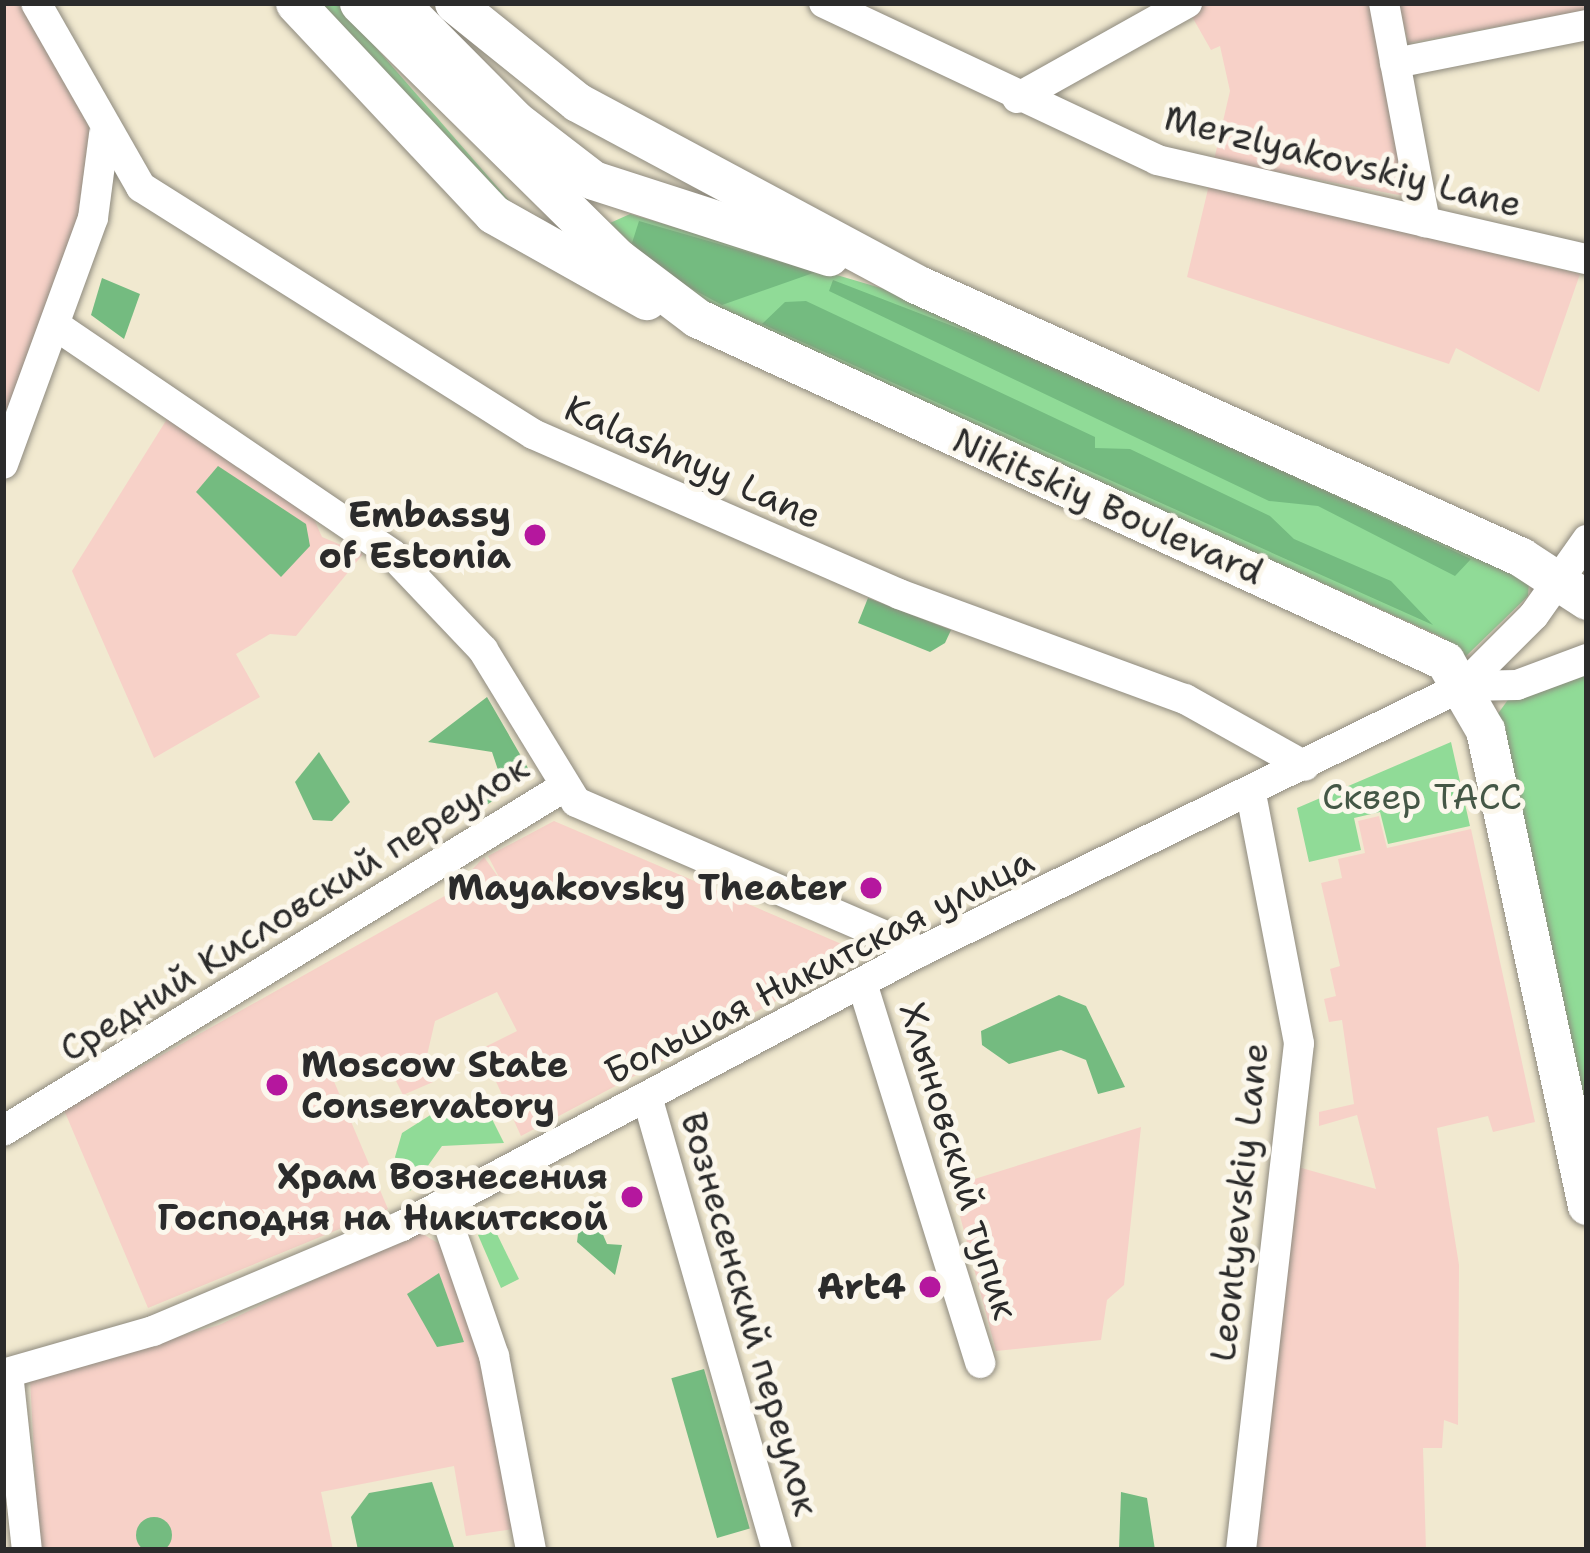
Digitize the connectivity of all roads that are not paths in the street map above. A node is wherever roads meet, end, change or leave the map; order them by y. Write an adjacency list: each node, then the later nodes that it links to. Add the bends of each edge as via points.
1 (36, 3): 13 (street, Kalashnyy Lane)
2 (295, 3): 16 (main road, Nikitskiy Boulevard)
3 (359, 3): 14 (main road, Nikitskiy Boulevard)
4 (399, 3): 14 (main road, Nikitskiy Boulevard)
5 (454, 3): 12 (main road, Nikitskiy Boulevard)
6 (824, 3): 11 (street, Merzlyakovskiy Lane)
7 (1187, 3): 11 (street)
8 (1384, 3): 10 (street)
9 (1587, 25): 10 (street)
10 (1395, 63): 15 (street)
11 (1017, 98): 15 (street, Merzlyakovskiy Lane, via 1157,160)
12 (578, 102): 14 (main road, via 610,132 612,152 596,165); 18 (main road, Nikitskiy Boulevard)
13 (104, 135): 20 (street, via 94,218); 26 (street, Kalashnyy Lane, via 141,188 533,434 899,594 1185,699)
14 (542, 165): 16 (main road, via 557,224 549,238); 18 (main road, Nikitskiy Boulevard, via 656,209); 19 (main road, Nikitskiy Boulevard)
15 (1425, 222): 17 (street, Merzlyakovskiy Lane)
16 (525, 238): 19 (main road, Nikitskiy Boulevard)
17 (1587, 259)
18 (914, 284): 23 (main road, Nikitskiy Boulevard)
19 (697, 318): 25 (main road, Nikitskiy Boulevard, via 1371,620 1436,654)
20 (58, 327): 21 (street); 27 (street, via 407,568 483,650)
21 (3, 464)
22 (1587, 540): 23 (street)
23 (1574, 590): 25 (street)
24 (1587, 659): 25 (street, via 1517,685)
25 (1463, 686): 26 (street, Большая Никитская улица); 34 (main road, Nikitskiy Boulevard, via 1485,730)
26 (1305, 766): 28 (street, Большая Никитская улица)
27 (564, 787): 29 (street, via 604,818); 32 (street, Средний Кисловский переулок)
28 (1251, 794): 29 (street, Большая Никитская улица); 40 (street, Leontyevskiy Lane, via 1299,1043)
29 (921, 951): 30 (street, Большая Никитская улица)
30 (862, 983): 31 (street, Большая Никитская улица); 35 (street, Хлыновский тупик)
31 (648, 1100): 33 (street, Большая Никитская улица); 39 (street, Вознесенский переулок)
32 (3, 1131)
33 (442, 1205): 36 (street, Большая Никитская улица, via 153,1331); 38 (street, via 494,1356)
34 (1587, 1205)
35 (980, 1363)
36 (5, 1373): 37 (street)
37 (26, 1550)
38 (531, 1550)
39 (777, 1550)
40 (1241, 1550)

